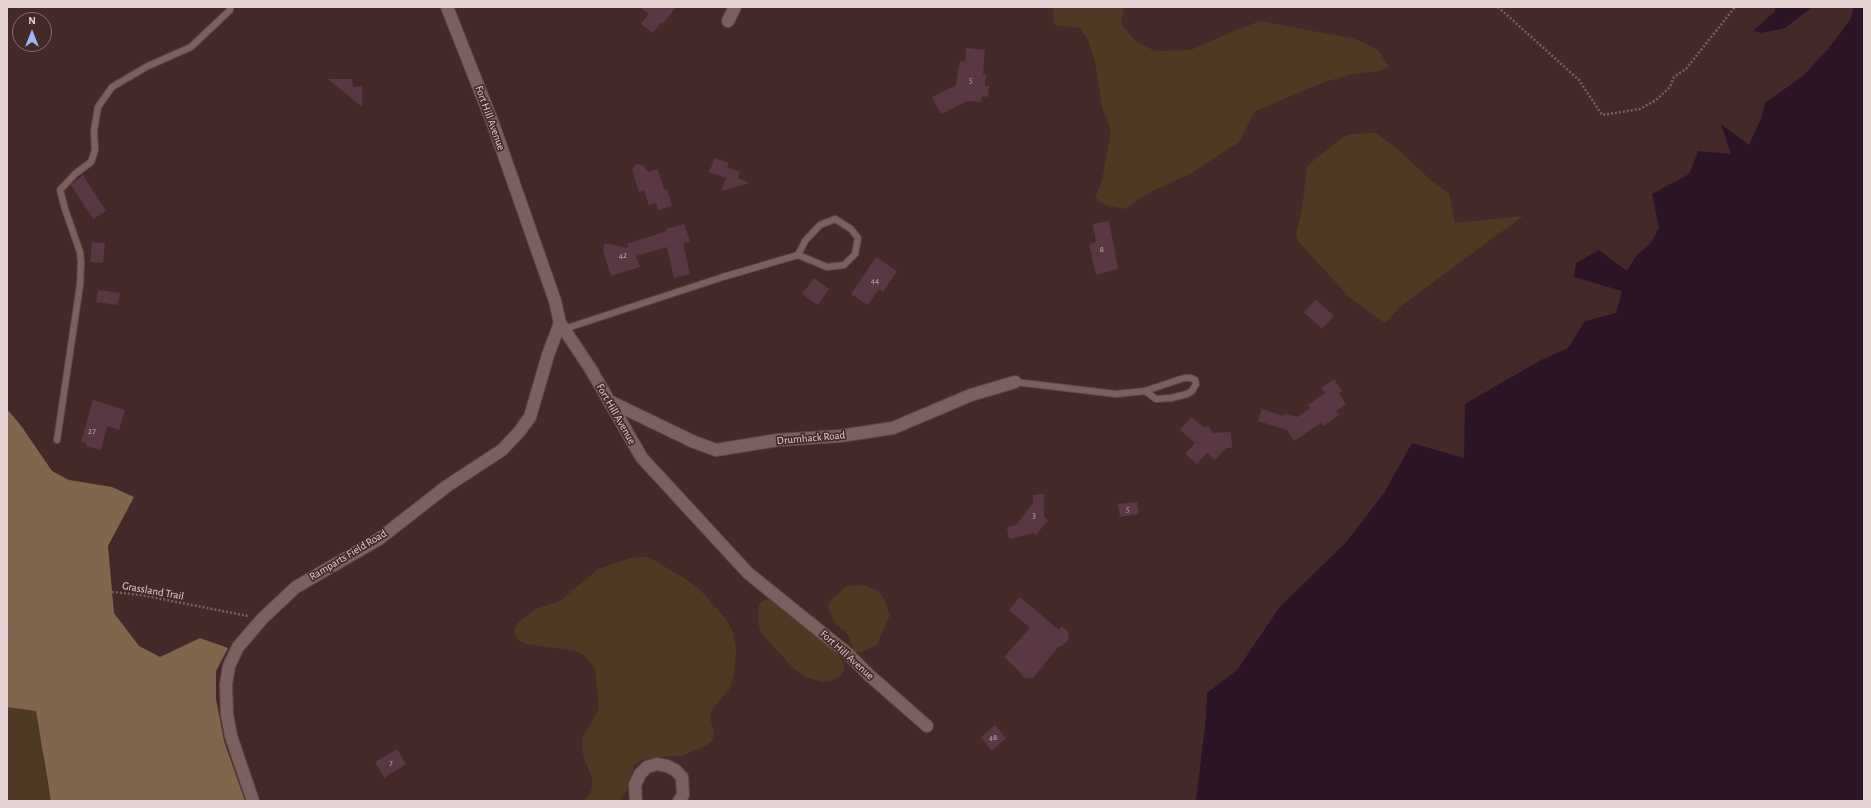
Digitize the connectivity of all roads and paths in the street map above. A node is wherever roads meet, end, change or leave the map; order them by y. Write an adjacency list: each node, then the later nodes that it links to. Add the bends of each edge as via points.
1 (230, 7): 12 (lane, via 230,10 191,47 148,66 112,87 98,107 94,131 95,150 91,162 60,190 81,262 80,285)
2 (447, 7): 8 (street, Fort Hill Avenue, via 492,121)
3 (736, 7): 6 (street)
4 (1498, 7): 5 (path, via 1579,80 1602,114 1640,109 1656,100 1670,86 1674,77 1686,69)
5 (1735, 7)
6 (728, 21)
7 (798, 255): 7 (lane, via 827,267 844,265 855,254 858,238 851,229 835,219 820,225 805,241); 8 (lane)
8 (562, 326): 11 (street, Fort Hill Avenue); 13 (street, Ramparts Field Road, via 548,355 530,417 502,450 447,486 379,539 296,587)
9 (1015, 382): 10 (lane, via 1098,393 1124,394); 11 (street, Drumhack Road, via 971,395 893,428 840,436 778,440 716,450)
10 (1145, 391): 10 (lane, via 1156,399 1171,398 1187,394 1196,384 1191,378 1184,378)
11 (609, 401): 15 (street, Fort Hill Avenue, via 642,458 748,573 848,652 869,675)
12 (57, 440)
13 (262, 619): 14 (path, Grassland Trail, via 141,595 113,592 94,603 64,628 45,637); 16 (street, Ramparts Field Road, via 238,647 229,666 226,684 227,716 231,736)
14 (7, 628)
15 (927, 726)
16 (253, 801)
17 (636, 801): 18 (street, via 635,784 640,774 647,767 657,764 676,770 682,777 683,795)
18 (679, 801)

